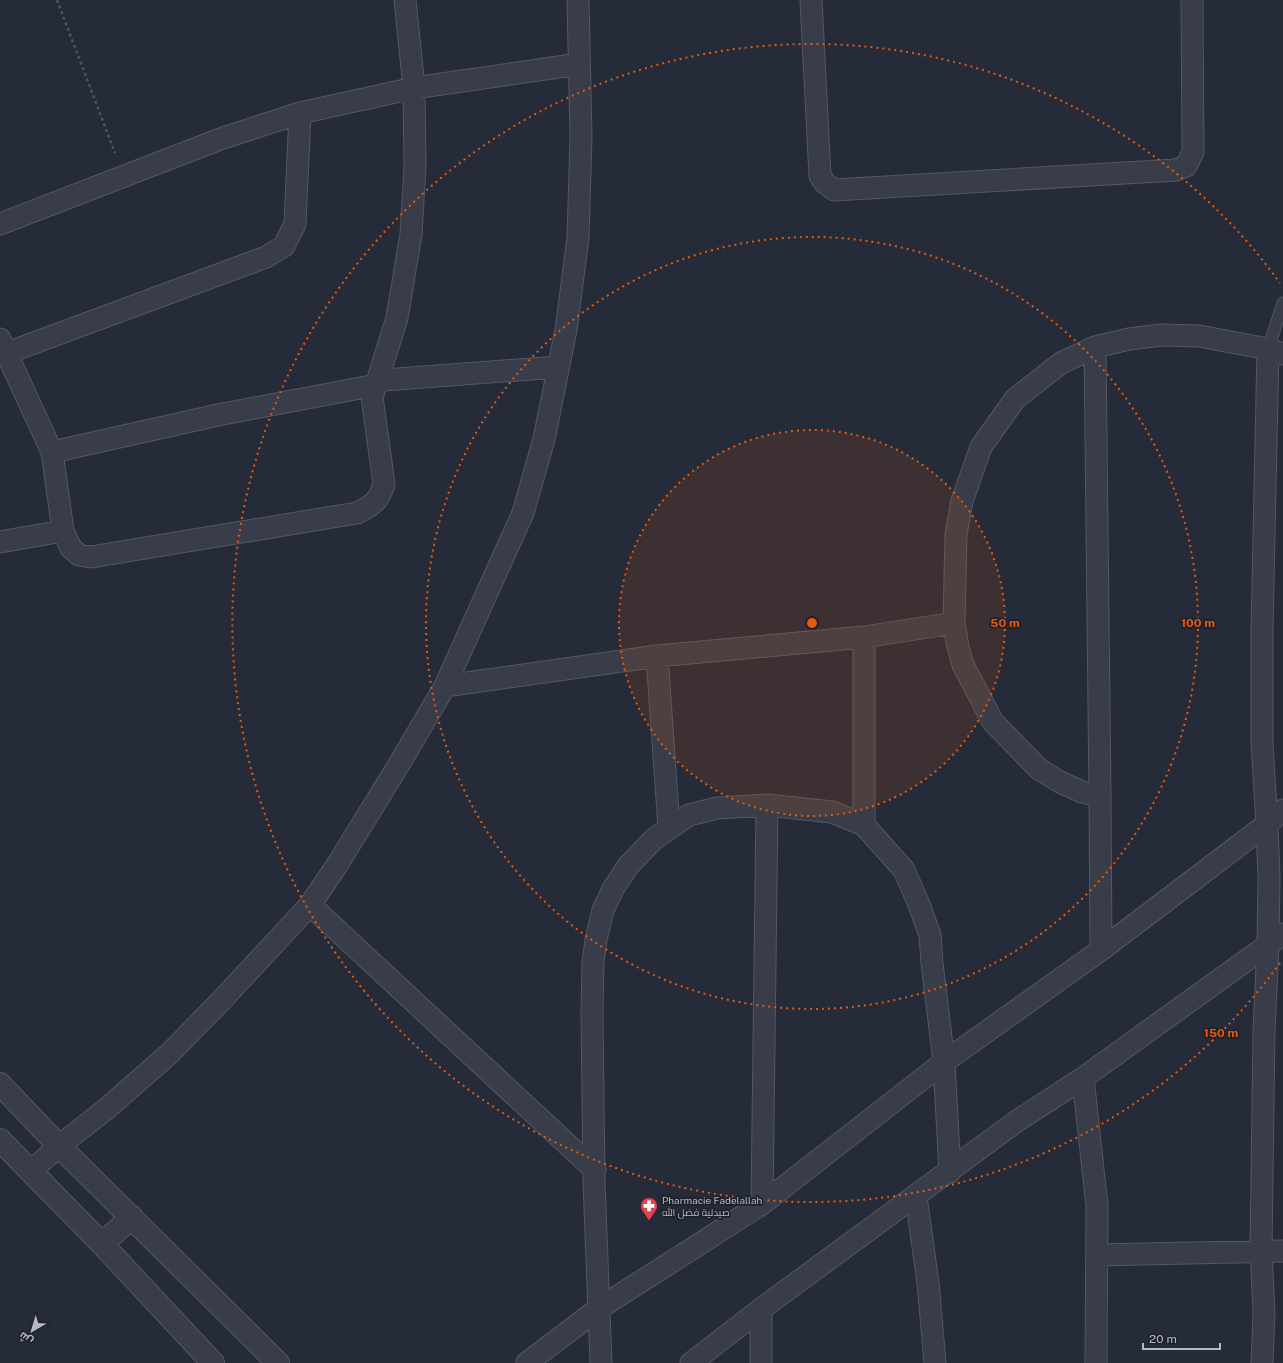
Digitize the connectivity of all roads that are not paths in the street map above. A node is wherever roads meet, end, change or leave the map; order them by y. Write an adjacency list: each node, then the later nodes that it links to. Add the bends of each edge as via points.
1 (405, 0): 6 (street)
2 (578, 0): 5 (street)
3 (811, 0): 4 (street, via 820,176 834,190 1176,170 1186,166 1193,152)
4 (1192, 0)
5 (579, 64): 6 (street); 13 (street, via 581,137 578,238 566,330)
6 (414, 88): 7 (street); 14 (street, via 415,167 411,234 397,318)
7 (300, 113): 8 (street, via 223,138); 10 (street, via 295,224 284,246 266,257)
8 (0, 224)
9 (1283, 303): 12 (lane)
10 (3, 346): 15 (street)
11 (1095, 346): 12 (street, via 1161,335 1199,336); 18 (street, via 1060,363 1015,399 981,447 962,501 956,534); 22 (street)
12 (1276, 352): 25 (street, via 1264,482 1262,744)
13 (558, 367): 14 (street, via 384,380); 21 (street, via 544,439 523,513)
14 (376, 385): 15 (street, via 218,415); 16 (street, via 372,397 384,484 380,496 370,506 357,513 91,557 79,555 71,548)
15 (52, 452): 16 (street)
16 (63, 531): 17 (street)
17 (0, 542)
18 (954, 623): 19 (street); 22 (street, via 963,665 993,722 1039,769 1082,792)
19 (864, 637): 20 (street); 26 (street)
20 (657, 656): 21 (street); 27 (street)
21 (445, 686): 28 (street)
22 (1100, 796): 30 (street)
23 (767, 805): 26 (street, via 832,812); 27 (street, via 717,808 689,815); 40 (street)
24 (1283, 810): 25 (street)
25 (1267, 824): 29 (street, via 1268,877); 30 (street)
26 (864, 825): 31 (street, via 904,870 930,935)
27 (669, 828): 36 (street, via 654,839 628,866 613,889 596,940 592,1012)
28 (310, 905): 35 (street, via 168,1054 105,1110); 36 (street)
29 (1275, 939): 32 (street); 43 (street, via 1264,1030)
30 (1100, 950): 31 (street)
31 (944, 1062): 38 (street); 40 (street)
32 (1083, 1078): 38 (street, via 1017,1121); 45 (street, via 1097,1206)
33 (0, 1084): 35 (street)
34 (0, 1140): 37 (street)
35 (59, 1146): 37 (street); 41 (street)
36 (595, 1170): 46 (street)
37 (31, 1171): 42 (street)
38 (950, 1172): 39 (street)
39 (916, 1196): 47 (street); 54 (street, via 928,1283)
40 (762, 1204): 46 (street)
41 (132, 1217): 42 (street); 49 (street)
42 (102, 1244): 48 (street)
43 (1261, 1251): 44 (street); 45 (street); 56 (street, via 1264,1314)
44 (1283, 1251)
45 (1097, 1255): 55 (street)
46 (598, 1309): 50 (street); 51 (street)
47 (761, 1309): 52 (street); 53 (street)
48 (213, 1363)
49 (278, 1363)
50 (527, 1363)
51 (601, 1363)
52 (691, 1363)
53 (761, 1363)
54 (935, 1363)
55 (1096, 1363)
56 (1262, 1363)

